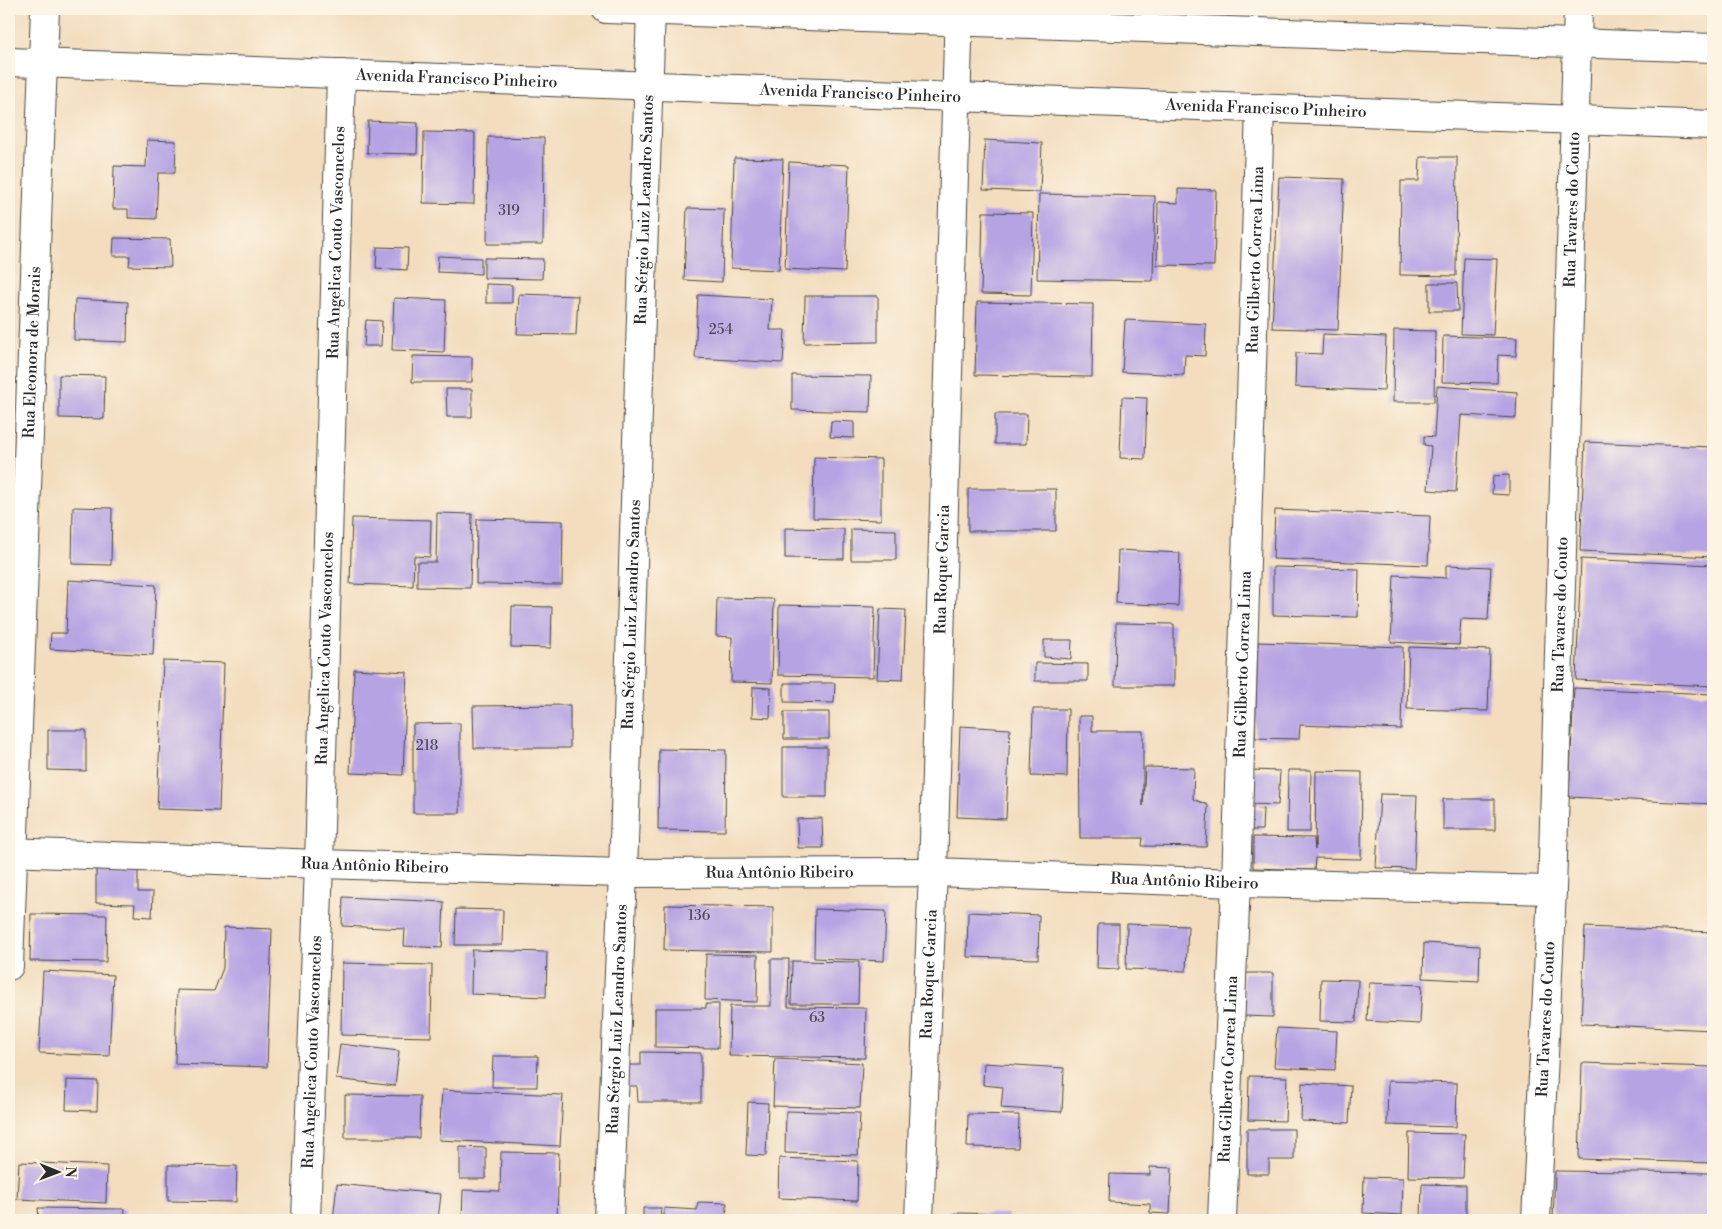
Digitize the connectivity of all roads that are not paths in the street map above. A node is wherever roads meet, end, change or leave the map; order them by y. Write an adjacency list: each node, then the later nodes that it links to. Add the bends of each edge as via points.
1 (45, 9): 10 (street, Rua Eleonora de Morais)
2 (606, 9): 4 (street)
3 (1578, 9): 7 (street, Rua Tavares do Couto)
4 (651, 10): 5 (street); 12 (street, Rua Sérgio Luiz Leandro Santos)
5 (959, 15): 6 (street); 13 (street, Rua Roque Garcia)
6 (1264, 20): 7 (street)
7 (1577, 43): 8 (street); 15 (street, Rua Tavares do Couto)
8 (1713, 48)
9 (9, 62): 10 (street, Avenida Francisco Pinheiro)
10 (43, 63): 11 (street, Avenida Francisco Pinheiro); 17 (street, Rua Eleonora de Morais)
11 (342, 74): 12 (street, Avenida Francisco Pinheiro); 18 (street, Rua Angelica Couto Vasconcelos)
12 (648, 85): 13 (street, Avenida Francisco Pinheiro); 19 (street, Rua Sérgio Luiz Leandro Santos)
13 (956, 97): 14 (street, Avenida Francisco Pinheiro); 20 (street, Rua Roque Garcia)
14 (1260, 108): 15 (street, Avenida Francisco Pinheiro); 21 (street, Rua Gilberto Correa Lima)
15 (1574, 120): 16 (street, Avenida Francisco Pinheiro); 22 (street, Rua Tavares do Couto)
16 (1713, 125)
17 (11, 852): 18 (street, Rua Antônio Ribeiro); 23 (street, Rua Eleonora de Morais)
18 (319, 864): 19 (street, Rua Antônio Ribeiro); 24 (street, Rua Angelica Couto Vasconcelos)
19 (623, 872): 20 (street, Rua Antônio Ribeiro); 25 (street, Rua Sérgio Luiz Leandro Santos)
20 (933, 872): 21 (street, Rua Antônio Ribeiro); 26 (street, Rua Roque Garcia)
21 (1236, 883): 22 (street, Rua Antônio Ribeiro); 27 (street, Rua Gilberto Correa Lima)
22 (1552, 890): 28 (street, Rua Tavares do Couto)
23 (9, 966)
24 (306, 1220)
25 (609, 1220)
26 (919, 1220)
27 (1222, 1220)
28 (1536, 1220)

